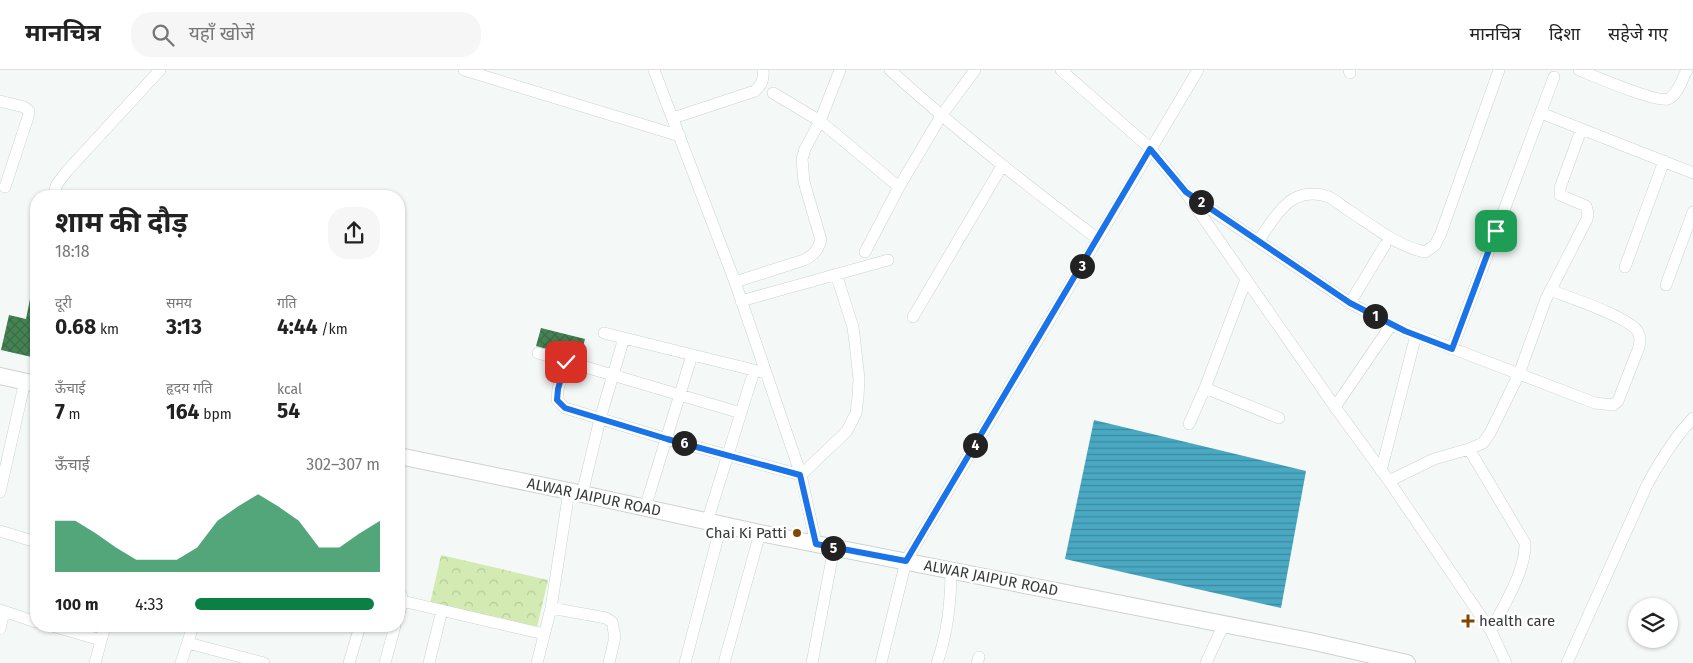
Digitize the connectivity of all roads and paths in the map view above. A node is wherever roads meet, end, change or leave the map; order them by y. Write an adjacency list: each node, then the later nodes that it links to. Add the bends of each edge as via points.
1 (160, 70): 28 (street, via 67,171)
2 (464, 70): 21 (street)
3 (654, 70): 18 (street)
4 (764, 70): 18 (street, via 761,85 755,91)
5 (840, 70): 19 (street)
6 (890, 70): 17 (street)
7 (975, 70): 17 (street)
8 (1061, 70): 22 (street)
9 (1198, 70): 22 (street)
10 (1499, 70): 32 (street, via 1435,245 1425,252 1413,249 1329,198 1313,194 1290,201)
11 (1579, 70): 12 (street, via 1644,95 1667,100 1675,94)
12 (1687, 70)
13 (1554, 77): 16 (street)
14 (773, 93): 19 (street)
15 (0, 101): 27 (street, via 29,111)
16 (1541, 114): 20 (street); 49 (street)
17 (940, 116): 24 (street); 26 (street)
18 (673, 118): 21 (street)
19 (820, 121): 26 (street); 39 (street, via 802,159 804,182 821,240 818,250 804,260)
20 (1581, 130): 23 (street); 41 (street, via 1560,195 1586,206 1587,219)
21 (680, 136): 39 (street)
22 (1150, 149): 29 (street); 31 (street)
23 (1664, 161): 25 (street); 36 (street)
24 (1002, 166): 31 (street); 44 (street)
25 (1693, 174)
26 (898, 186): 34 (street)
27 (5, 187)
28 (54, 190)
29 (1186, 192): 32 (street); 38 (street)
30 (1693, 212): 40 (street)
31 (1098, 239): 83 (street)
32 (1258, 241): 43 (street)
33 (1385, 245): 43 (street)
34 (865, 252)
35 (888, 260): 37 (street)
36 (1625, 267)
37 (836, 274): 42 (street); 72 (street, via 853,327 859,379 856,413 847,431)
38 (1246, 280): 59 (street); 61 (street)
39 (735, 282): 42 (street)
40 (1666, 285)
41 (1550, 290): 54 (street); 54 (street, via 1631,324 1641,338 1639,347 1618,401 1613,405 1594,404)
42 (741, 300): 53 (street)
43 (1350, 303): 45 (street)
44 (913, 317)
45 (1391, 325): 47 (street); 61 (street)
46 (604, 333): 48 (street)
47 (1416, 335): 49 (street); 71 (street)
48 (624, 338): 51 (street); 56 (street)
49 (1452, 349): 54 (street)
50 (538, 354): 52 (street)
51 (692, 355): 53 (street); 60 (street)
52 (566, 362): 56 (street); 65 (street, via 557,400 565,408)
53 (760, 372): 62 (street); 72 (street)
54 (1519, 374): 68 (street, via 1490,433 1483,443)
55 (0, 376): 57 (main road)
56 (613, 376): 60 (street); 65 (street)
57 (30, 383)
58 (30, 387): 74 (street)
59 (1205, 388): 63 (street); 66 (street)
60 (680, 395): 62 (street); 67 (street)
61 (1335, 407): 71 (street)
62 (741, 414): 69 (street)
63 (1279, 418)
64 (1693, 418): 118 (street, via 1676,438 1647,485)
65 (600, 419): 67 (street); 75 (street)
66 (1189, 424)
67 (667, 439): 69 (street); 76 (street)
68 (1469, 449): 73 (street, via 1434,459); 97 (street, via 1525,543 1518,575)
69 (728, 455): 72 (street); 77 (street)
70 (405, 457): 75 (main road, ALWAR JAIPUR ROAD)
71 (1381, 471): 73 (street)
72 (800, 475): 81 (street)
73 (1390, 481): 97 (street)
74 (0, 492)
75 (576, 493): 76 (main road, ALWAR JAIPUR ROAD); 86 (street)
76 (645, 508): 77 (main road, ALWAR JAIPUR ROAD)
77 (714, 523): 79 (main road, ALWAR JAIPUR ROAD); 110 (street)
78 (0, 531): 80 (street)
79 (760, 533): 81 (main road, ALWAR JAIPUR ROAD); 111 (street)
80 (30, 540)
81 (816, 544): 82 (main road, ALWAR JAIPUR ROAD)
82 (834, 548): 83 (main road, ALWAR JAIPUR ROAD); 112 (street)
83 (906, 561): 84 (main road, ALWAR JAIPUR ROAD); 113 (street)
84 (951, 570): 90 (main road, ALWAR JAIPUR ROAD); 114 (street, via 946,635)
85 (405, 597): 87 (street)
86 (551, 608): 98 (street); 109 (street, via 606,618 612,622 615,638)
87 (442, 610): 98 (street); 107 (street)
88 (2, 611): 89 (street); 91 (street)
89 (30, 620)
90 (1224, 624): 101 (main road, ALWAR JAIPUR ROAD); 115 (street)
91 (0, 629)
92 (73, 632): 99 (street)
93 (103, 632): 99 (street)
94 (191, 632): 100 (street)
95 (358, 632): 105 (street)
96 (393, 632): 106 (street)
97 (1491, 632): 117 (street)
98 (544, 634): 108 (street)
99 (101, 640): 102 (street)
100 (188, 643): 103 (street); 104 (street)
101 (1371, 658): 116 (main road, ALWAR JAIPUR ROAD)
102 (95, 663)
103 (181, 663)
104 (264, 663)
105 (349, 663)
106 (385, 663)
107 (429, 663)
108 (537, 663)
109 (609, 663)
110 (685, 663)
111 (724, 663)
112 (812, 663)
113 (880, 663)
114 (937, 663)
115 (1206, 663)
116 (1407, 663)
117 (1506, 663)
118 (1567, 663)

